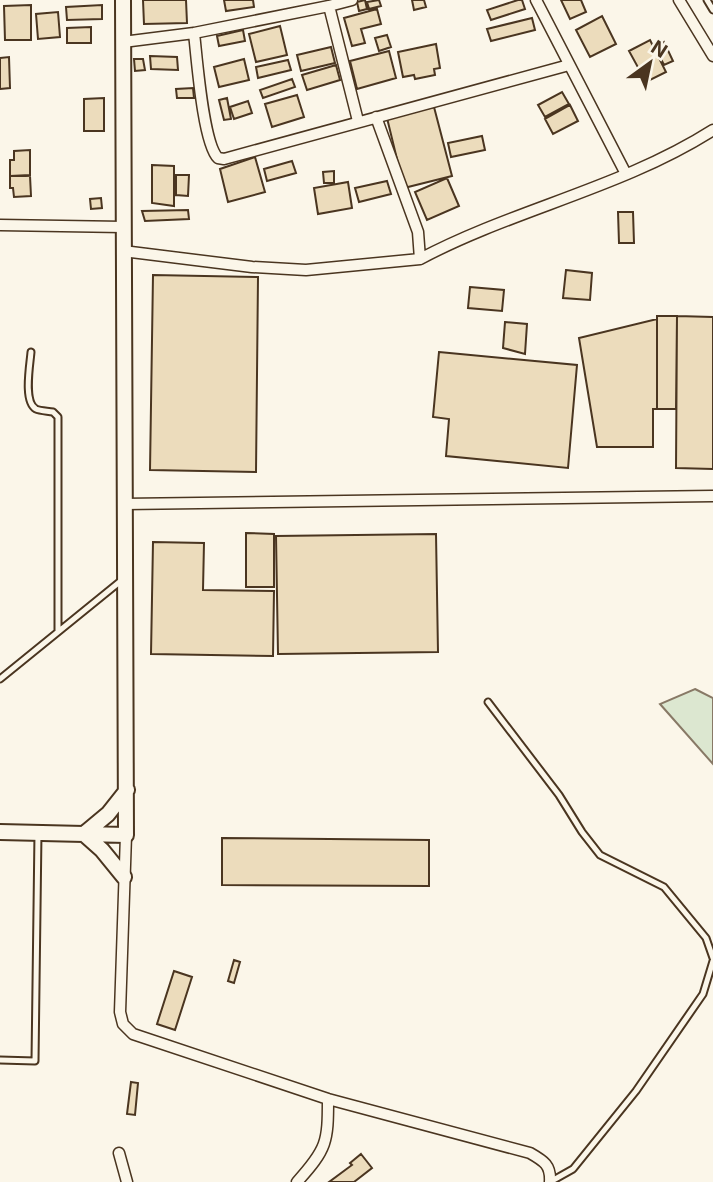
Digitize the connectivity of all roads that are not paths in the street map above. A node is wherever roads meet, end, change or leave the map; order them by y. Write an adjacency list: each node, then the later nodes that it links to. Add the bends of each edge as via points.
1 (123, 0): 9 (street)
2 (352, 0): 6 (street)
3 (536, 0): 11 (street)
4 (679, 0): 10 (street)
5 (707, 0): 7 (lane)
6 (330, 6): 8 (street); 13 (street)
7 (713, 10)
8 (194, 33): 9 (street); 13 (street, via 208,134 218,158)
9 (123, 42): 17 (street)
10 (713, 56)
11 (569, 65): 12 (street); 15 (street)
12 (376, 117): 13 (street); 19 (street, via 418,232)
13 (358, 121)
14 (713, 130): 15 (street)
15 (626, 174): 19 (street)
16 (0, 225): 17 (street)
17 (123, 227): 18 (street)
18 (123, 251): 19 (street, via 306,270); 22 (street)
19 (419, 259)
20 (31, 352): 24 (lane, via 30,404 58,417)
21 (713, 496): 22 (street)
22 (124, 504): 23 (street)
23 (125, 578): 24 (lane); 27 (street)
24 (58, 630): 25 (lane)
25 (0, 679)
26 (488, 702): 33 (lane, via 600,855 664,887 706,938)
27 (127, 790): 30 (street); 31 (street)
28 (0, 832): 29 (street)
29 (38, 832): 30 (street); 34 (lane, via 35,1061)
30 (84, 834): 31 (street); 32 (street)
31 (126, 835): 32 (street)
32 (124, 877): 35 (street, via 123,1024 133,1034)
33 (713, 960): 39 (lane, via 703,994 636,1091 573,1169)
34 (0, 1060)
35 (328, 1099): 38 (street, via 328,1138); 39 (street, via 530,1153 545,1162)
36 (119, 1153): 37 (street)
37 (127, 1182)
38 (298, 1182)
39 (550, 1182)

